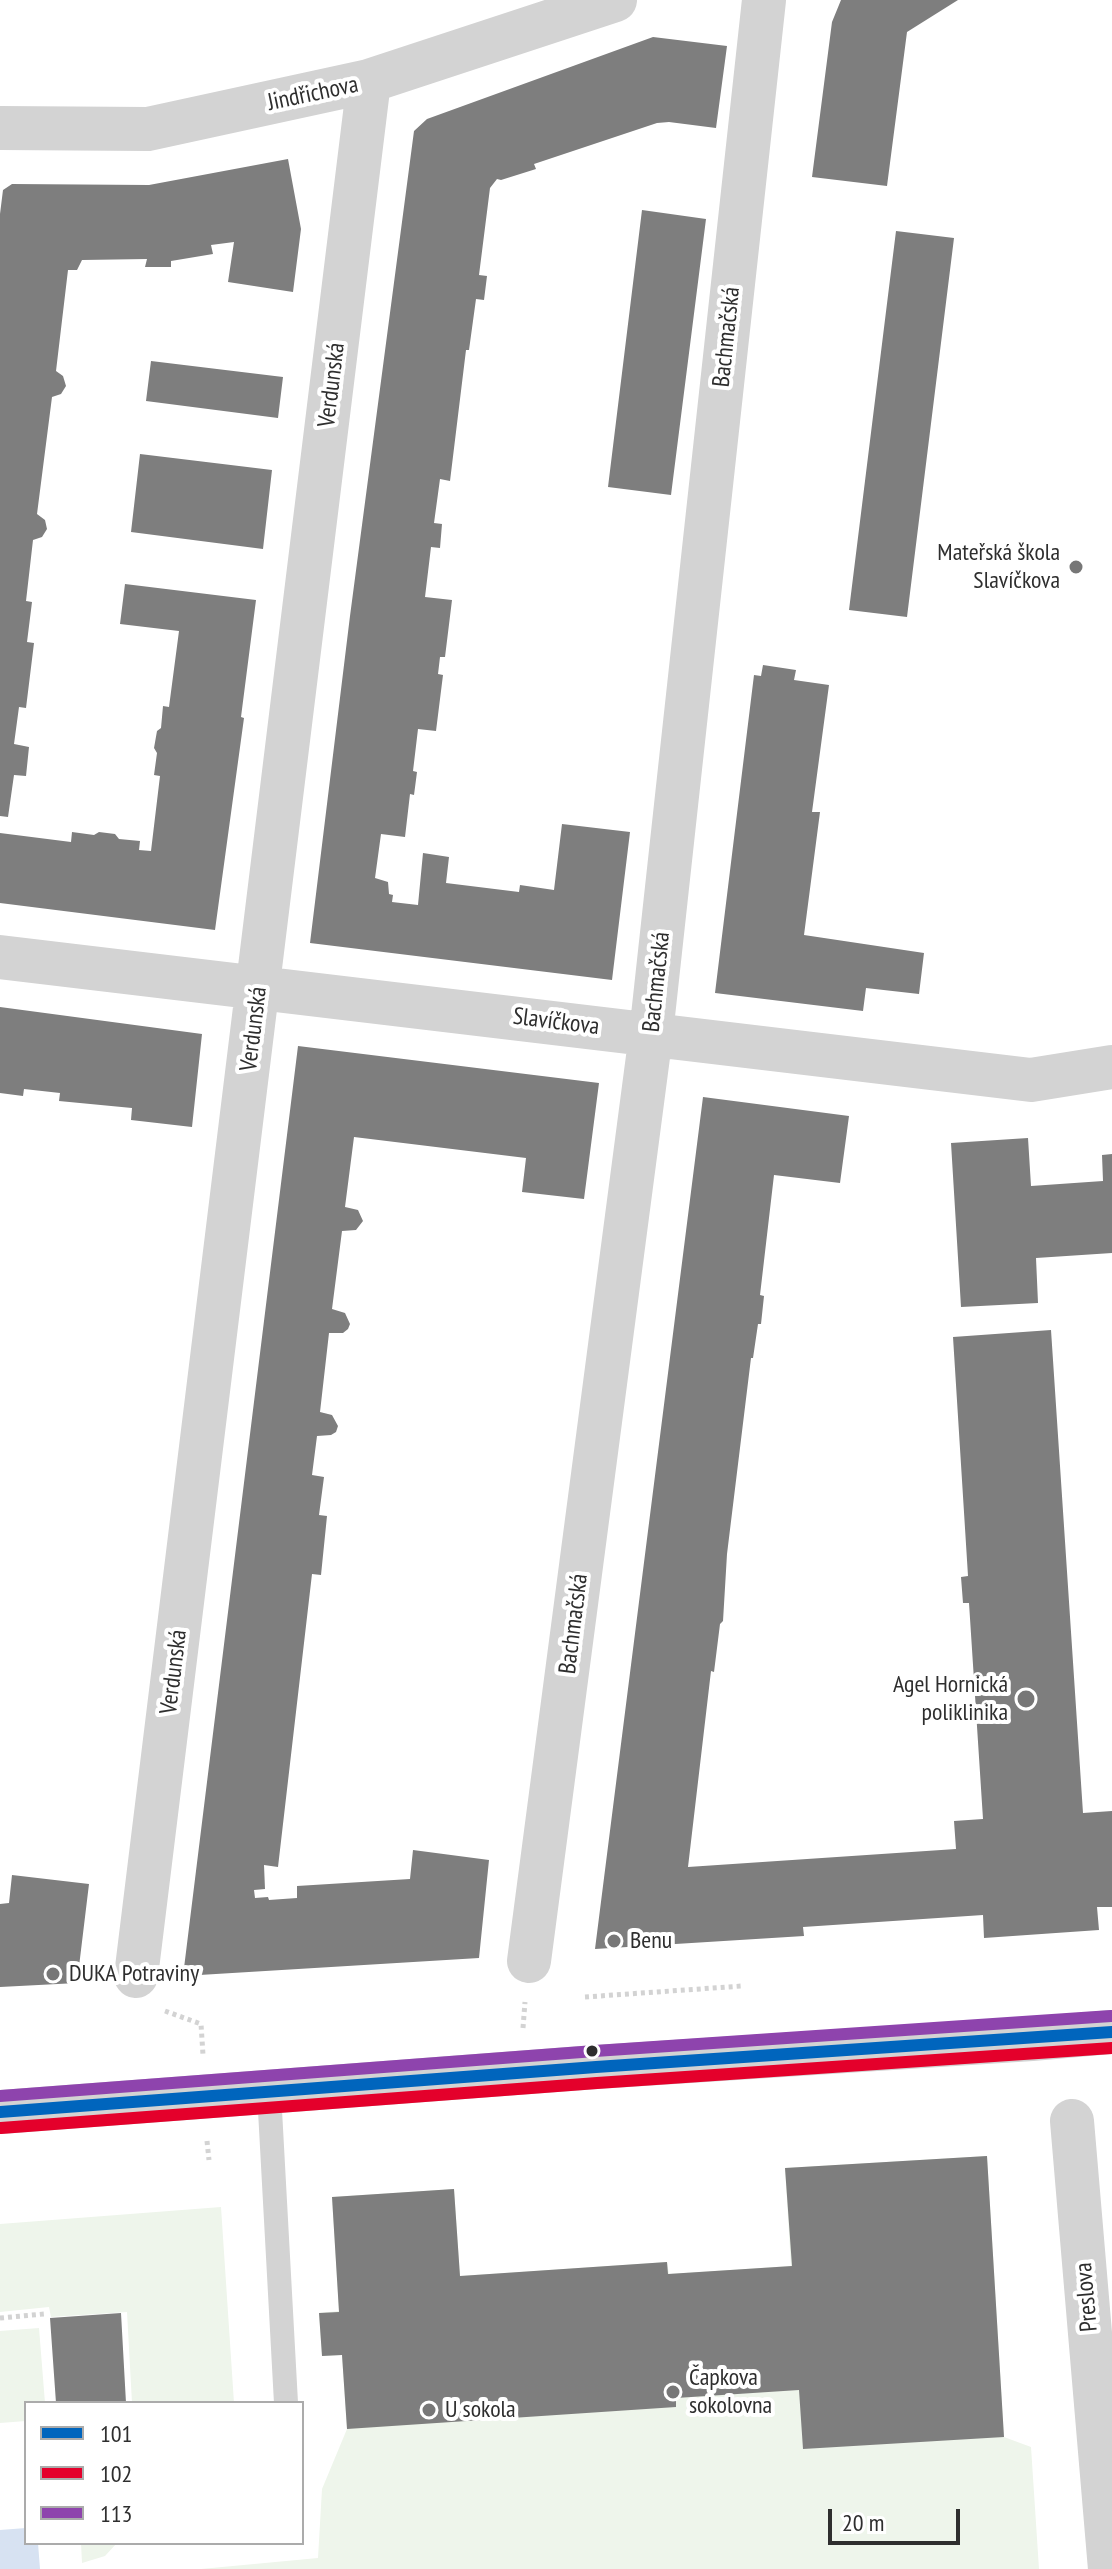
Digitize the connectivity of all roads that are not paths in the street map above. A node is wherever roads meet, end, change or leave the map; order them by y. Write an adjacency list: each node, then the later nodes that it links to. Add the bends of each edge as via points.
1 (615, 0): 3 (street, Jindřichova)
2 (764, 0): 7 (street, Bachmačská)
3 (369, 81): 4 (street, Jindřichova, via 148,129); 6 (street, Verdunská)
4 (0, 128)
5 (0, 957): 6 (street, Slavíčkova)
6 (259, 986): 7 (street, Slavíčkova); 10 (street, Verdunská)
7 (651, 1034): 8 (street, Slavíčkova, via 1031,1080); 9 (street, Bachmačská)
8 (1112, 1067)
9 (529, 1961)
10 (136, 1976)
11 (1112, 2032): 12 (street)
12 (269, 2092): 13 (street); 15 (lane)
13 (0, 2112)
14 (1072, 2121): 16 (street, Preslova)
15 (286, 2401)
16 (1110, 2569)

